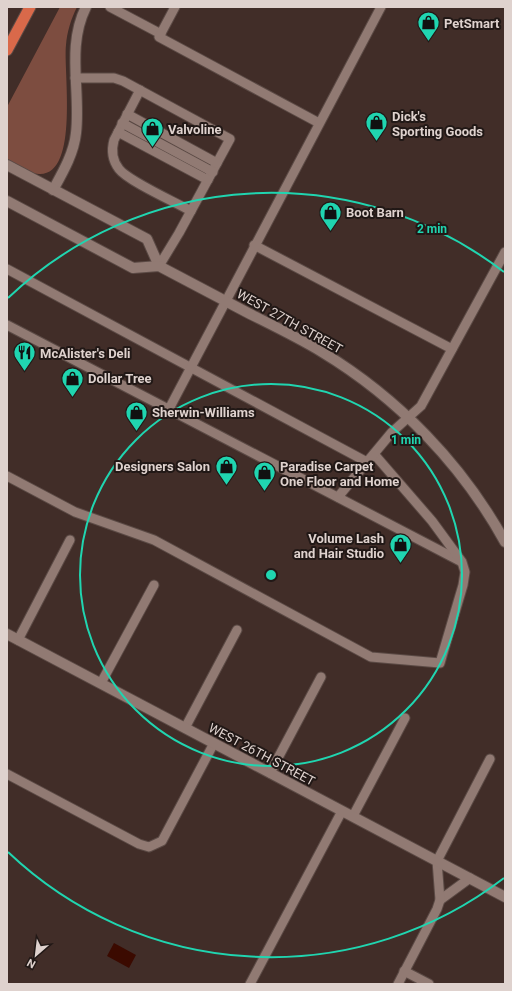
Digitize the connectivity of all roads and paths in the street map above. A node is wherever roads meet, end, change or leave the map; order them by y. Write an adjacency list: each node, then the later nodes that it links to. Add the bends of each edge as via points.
1 (30, 7): 7 (highway)
2 (86, 7): 8 (street, via 77,34)
3 (110, 7): 6 (lane)
4 (175, 7): 6 (lane)
5 (381, 7): 12 (lane)
6 (161, 34): 12 (lane, via 159,37)
7 (7, 50)
8 (76, 78): 9 (lane, via 114,78); 18 (street, via 76,134 72,151)
9 (140, 90): 10 (lane); 14 (lane, via 230,139)
10 (127, 114): 11 (lane); 14 (lane)
11 (122, 123): 13 (lane); 16 (lane)
12 (319, 123): 21 (lane)
13 (118, 132): 17 (lane); 20 (lane, via 111,148 115,163 124,175)
14 (217, 163): 16 (lane)
15 (7, 165): 18 (street)
16 (213, 172): 17 (lane)
17 (208, 180): 20 (lane)
18 (53, 190): 23 (street, via 147,239)
19 (7, 201): 23 (street, via 133,268)
20 (191, 211): 23 (lane)
21 (254, 245): 25 (lane); 27 (lane)
22 (505, 252): 27 (lane)
23 (159, 266): 25 (street, WEST 27TH STREET)
24 (7, 269): 28 (lane)
25 (225, 300): 28 (lane); 30 (street, WEST 27TH STREET, via 323,352 373,387)
26 (7, 325): 29 (lane)
27 (452, 349): 30 (lane, via 421,406)
28 (190, 367): 29 (lane); 32 (lane)
29 (169, 409): 34 (lane)
30 (408, 418): 31 (lane, via 392,432); 36 (street, WEST 27TH STREET, via 452,464 487,511)
31 (374, 454): 32 (lane); 37 (lane, via 432,521)
32 (367, 462): 34 (lane)
33 (7, 476): 37 (lane, via 75,512 154,540 371,657 440,663 463,585 465,572)
34 (338, 497): 37 (lane)
35 (70, 540): 41 (lane)
36 (505, 542)
37 (462, 562)
38 (154, 585): 43 (lane)
39 (237, 630): 45 (lane)
40 (7, 634): 41 (street, WEST 26TH STREET)
41 (18, 640): 43 (street, WEST 26TH STREET)
42 (321, 677): 48 (lane)
43 (101, 684): 45 (street, WEST 26TH STREET)
44 (405, 718): 51 (lane)
45 (185, 728): 46 (street, WEST 26TH STREET)
46 (214, 743): 48 (street, WEST 26TH STREET); 49 (lane, via 162,841 149,847)
47 (490, 759): 52 (lane)
48 (270, 773): 50 (street, WEST 26TH STREET)
49 (7, 774)
50 (342, 811): 51 (street, WEST 26TH STREET); 57 (lane)
51 (352, 816): 52 (street, WEST 26TH STREET)
52 (437, 861): 53 (street, WEST 26TH STREET); 55 (lane)
53 (470, 878): 54 (street, WEST 26TH STREET); 55 (lane)
54 (505, 897)
55 (440, 900): 56 (lane)
56 (404, 971): 58 (lane); 59 (lane)
57 (250, 984)
58 (398, 984)
59 (429, 984)

